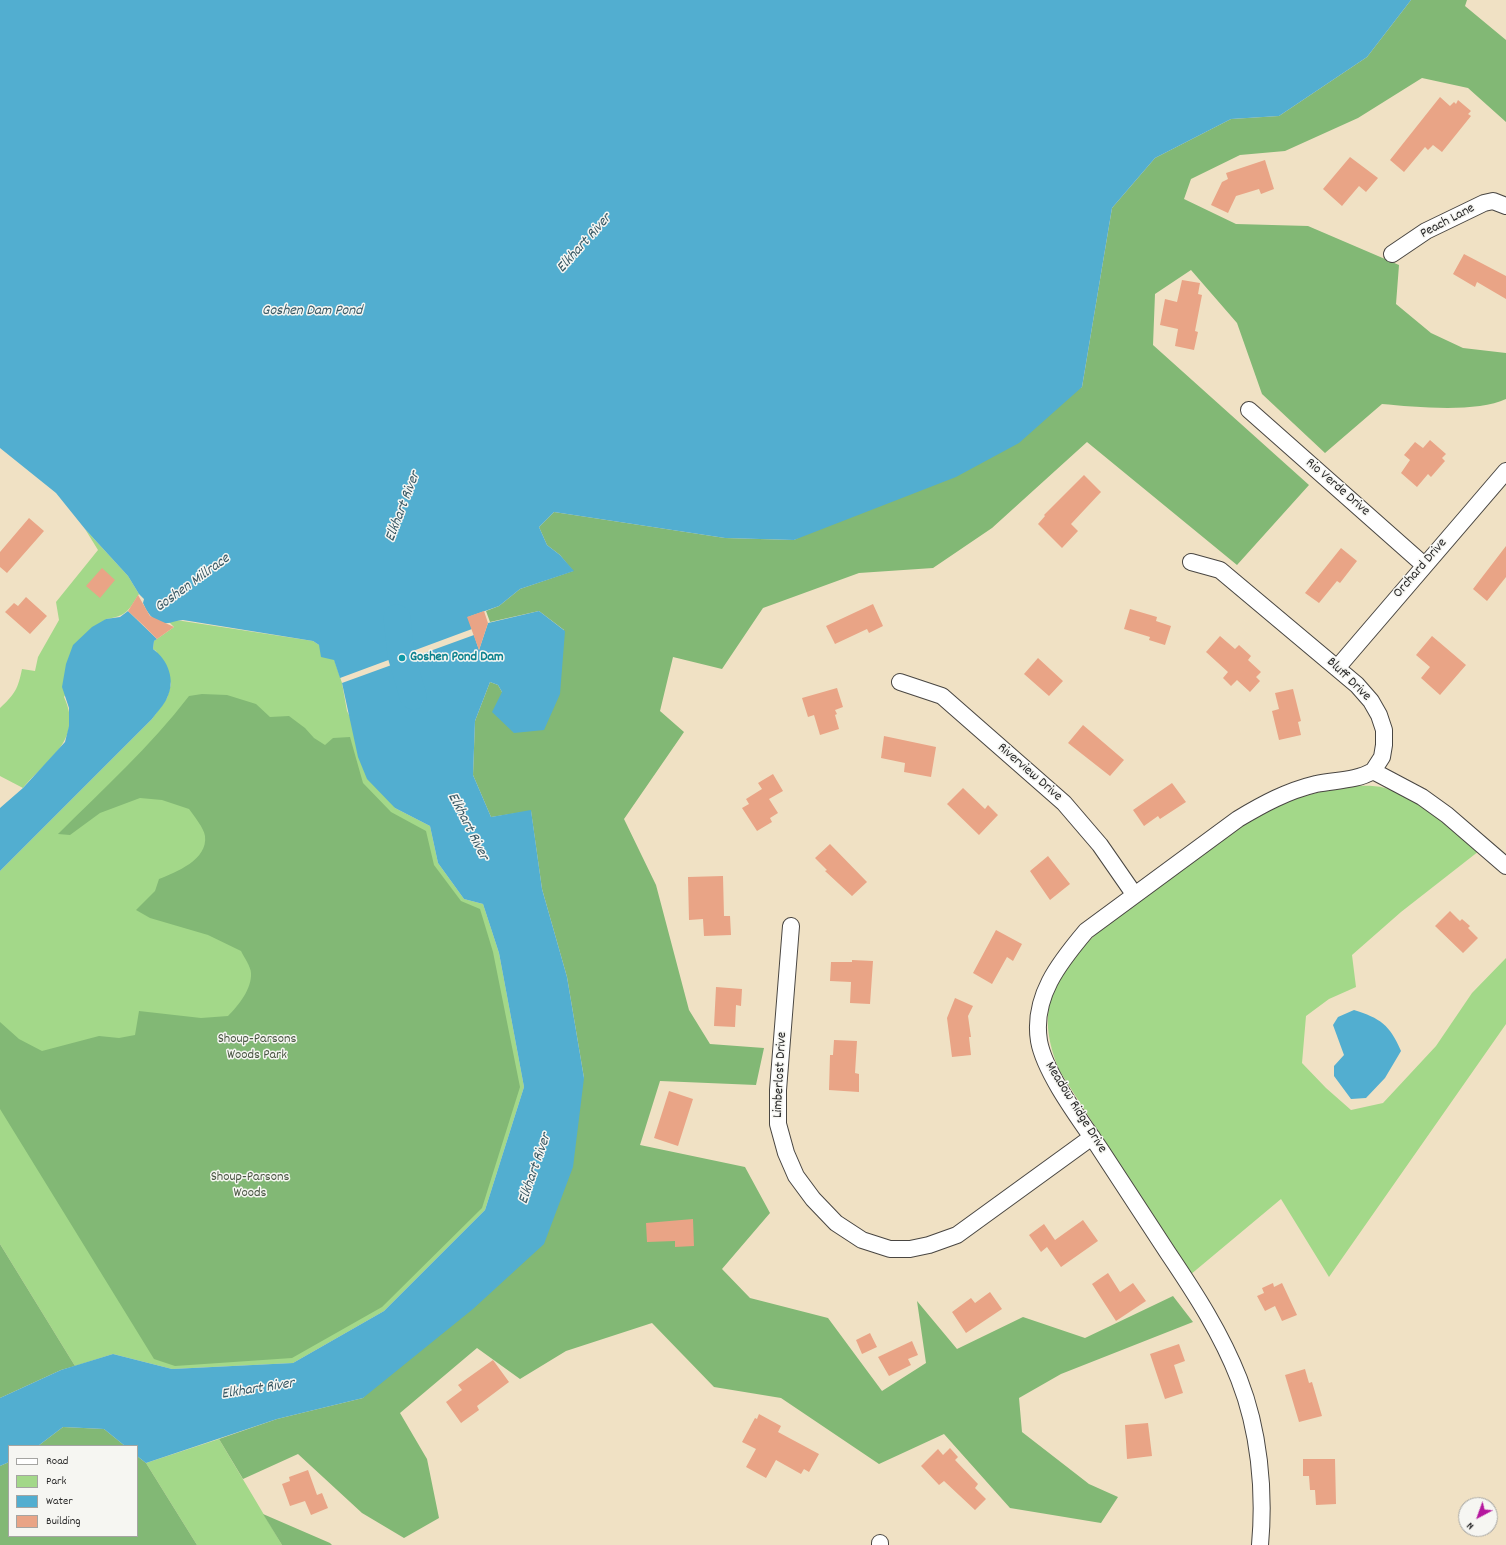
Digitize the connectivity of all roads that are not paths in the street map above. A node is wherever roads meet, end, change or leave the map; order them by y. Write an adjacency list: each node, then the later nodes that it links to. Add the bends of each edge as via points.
1 (1506, 206): 2 (street, Peach Lane, via 1493,201 1484,203 1426,231)
2 (1392, 254)
3 (1249, 410): 6 (street, Rio Verde Drive)
4 (1506, 471): 6 (street, Orchard Drive)
5 (1191, 562): 7 (street, Bluff Drive, via 1220,570)
6 (1424, 565): 7 (street, Orchard Drive)
7 (1337, 668): 9 (street, Bluff Drive, via 1371,701 1379,715 1384,730 1384,745 1382,757)
8 (900, 682): 11 (street, Riverview Drive, via 942,696 1064,804 1100,845)
9 (1373, 771): 10 (street, via 1422,797); 11 (street, Meadow Ridge Drive, via 1360,777 1292,791 1264,803)
10 (1506, 866)
11 (1134, 894): 13 (street, Meadow Ridge Drive, via 1086,932 1066,954 1050,979 1041,1000 1039,1042 1045,1060)
12 (791, 926): 13 (street, Limberlost Drive, via 778,1090 778,1124 796,1176 836,1223 862,1240 890,1249 910,1249 929,1245 957,1235)
13 (1092, 1137): 14 (street, Meadow Ridge Drive, via 1198,1298 1221,1338 1239,1380 1258,1456 1262,1500)
14 (1260, 1545)

